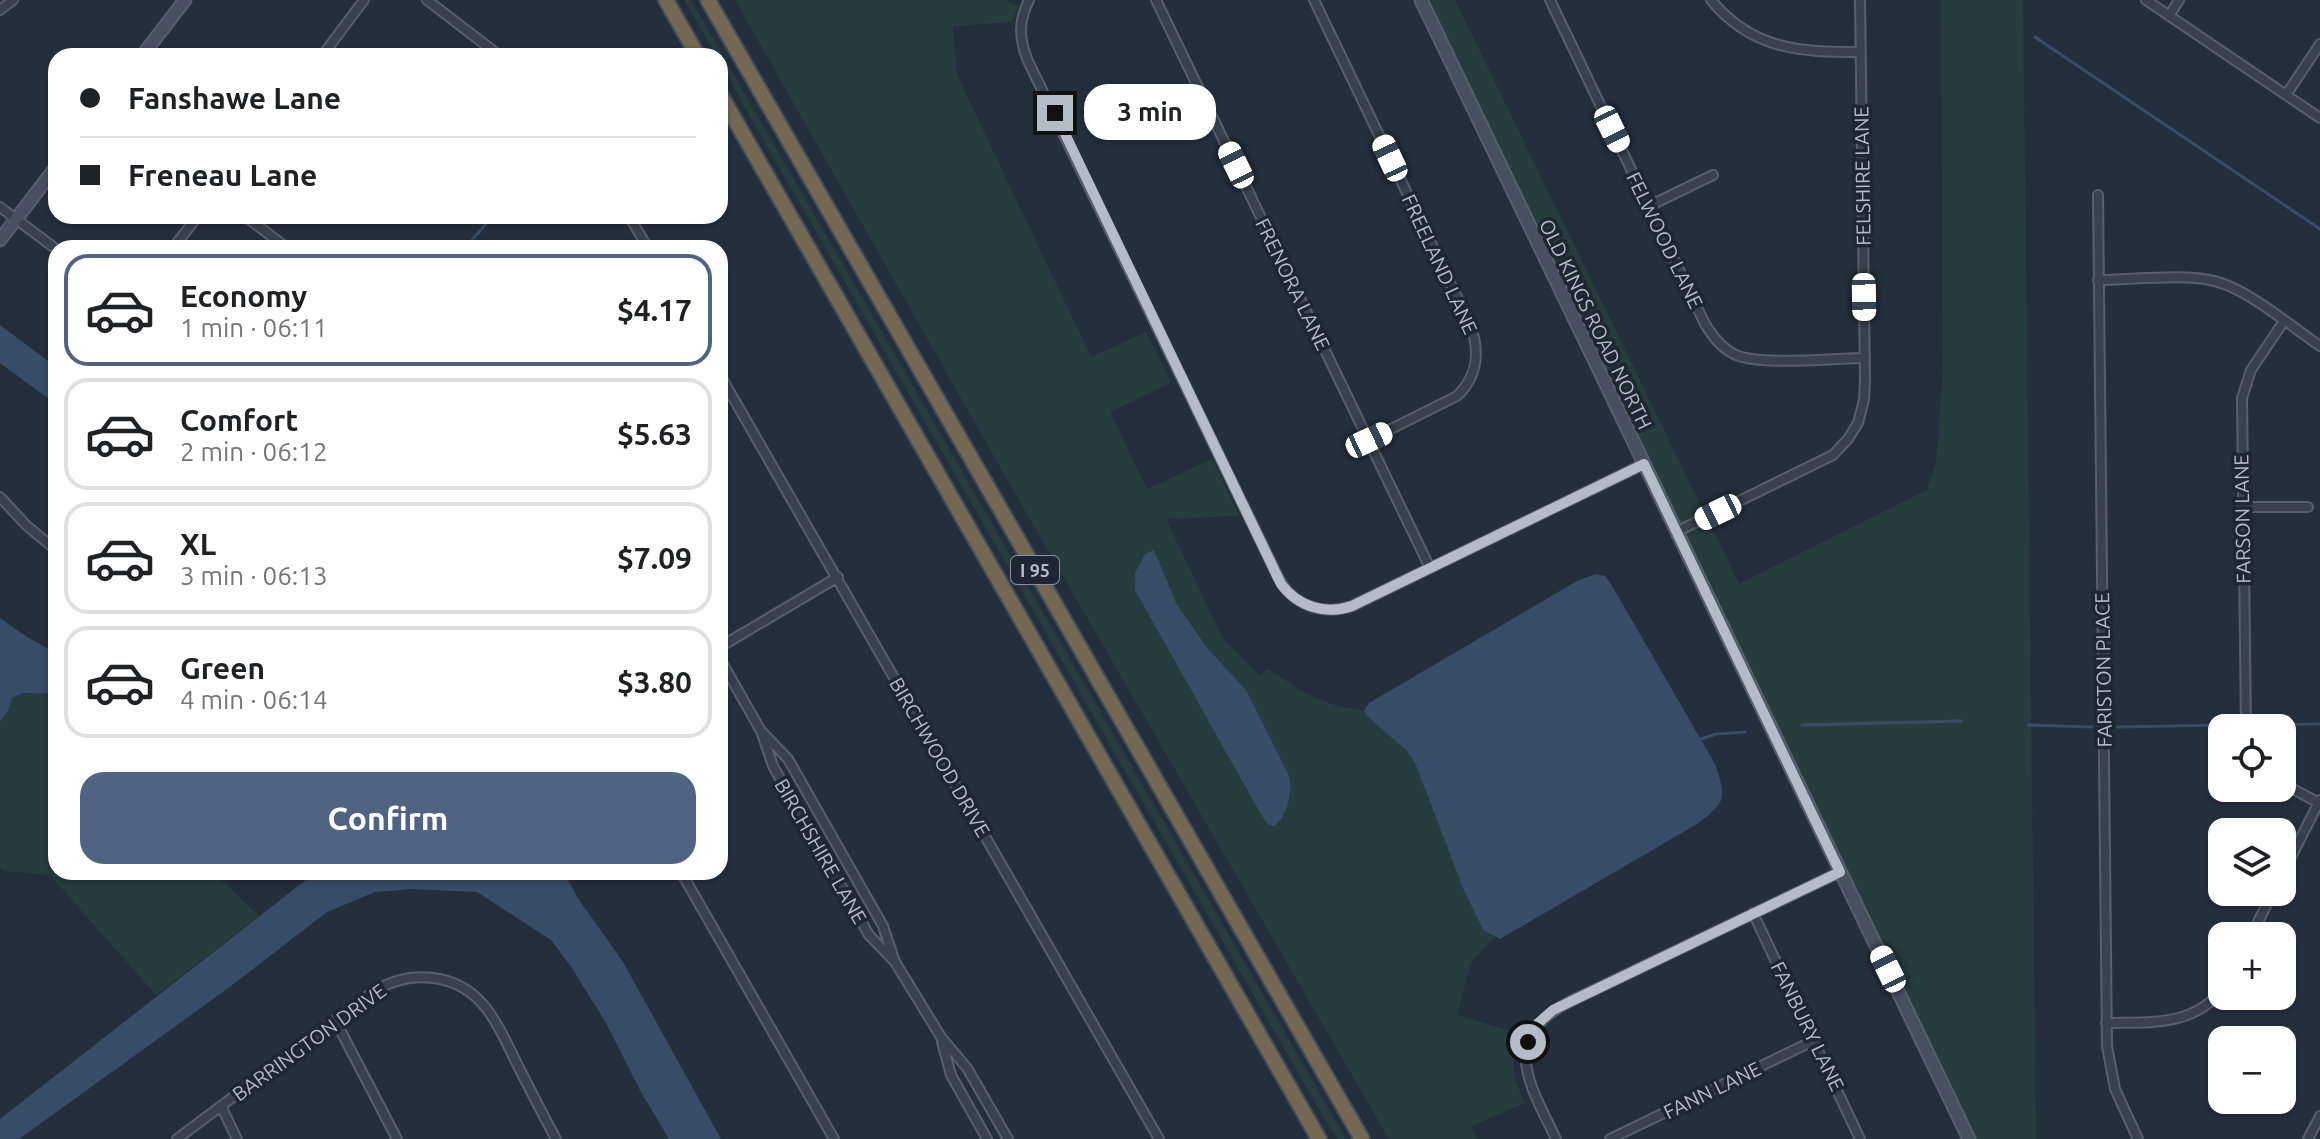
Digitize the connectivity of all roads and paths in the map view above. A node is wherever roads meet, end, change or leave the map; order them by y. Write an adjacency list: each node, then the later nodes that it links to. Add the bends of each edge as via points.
1 (13, 0): 16 (street)
2 (185, 0): 19 (street)
3 (364, 0): 20 (street)
4 (427, 0): 21 (street)
5 (666, 0): 22 (highway)
6 (708, 0): 80 (highway, I 95)
7 (1029, 0): 51 (street, via 1020,29 1028,61 1281,584 1306,604 1336,609)
8 (1156, 0): 44 (street, FRENORA LANE)
9 (1314, 0): 44 (street, FREELAND LANE, via 1469,322 1476,348 1470,379 1457,396)
10 (1421, 0): 45 (street, OLD KINGS ROAD NORTH)
11 (1550, 0): 30 (street, FELWOOD LANE)
12 (1711, 0): 23 (street, via 1742,29 1774,45 1809,52)
13 (1860, 0): 23 (street, FELSHIRE LANE)
14 (2146, 0): 17 (street)
15 (2179, 0): 17 (street)
16 (0, 10)
17 (2169, 16): 24 (street)
18 (2320, 44): 24 (street)
19 (148, 48)
20 (328, 48)
21 (490, 48)
22 (693, 48)
23 (1860, 52): 42 (street, FELSHIRE LANE)
24 (2286, 95): 26 (street)
25 (728, 108): 79 (highway, I 95)
26 (2320, 118)
27 (1713, 175): 30 (street)
28 (48, 177): 32 (street)
29 (2098, 195): 39 (street, FARISTON PLACE)
30 (1649, 206): 42 (street, FELWOOD LANE, via 1705,324 1726,349 1752,359)
31 (0, 207): 32 (street)
32 (16, 219): 35 (street); 38 (street)
33 (192, 224): 36 (street)
34 (256, 224): 37 (street)
35 (0, 240)
36 (179, 240)
37 (276, 240)
38 (48, 243)
39 (2098, 280): 40 (street, via 2210,280 2235,289); 66 (street, FARISTON PLACE)
40 (2284, 321): 41 (street); 47 (street, FARSON LANE, via 2251,370 2244,391)
41 (2320, 346)
42 (1865, 358): 49 (street, FELSHIRE LANE, via 1862,410 1838,451)
43 (728, 389): 52 (street, BIRCHWOOD DRIVE)
44 (1369, 440): 51 (street, FRENORA LANE)
45 (1644, 464): 49 (street, OLD KINGS ROAD NORTH); 51 (street)
46 (0, 497): 50 (street)
47 (2242, 507): 48 (street); 55 (street, FARSON LANE)
48 (2308, 507)
49 (1676, 532): 60 (street, OLD KINGS ROAD NORTH)
50 (48, 543)
51 (1430, 568)
52 (838, 577): 53 (street); 78 (street, BIRCHWOOD DRIVE)
53 (728, 642)
54 (728, 673): 56 (street, BIRCHSHIRE LANE)
55 (2246, 714)
56 (761, 731): 63 (street, BIRCHSHIRE LANE, via 773,766 869,935); 63 (street, BIRCHSHIRE LANE, via 788,759 883,926)
57 (2296, 790): 58 (street)
58 (2319, 802): 59 (street)
59 (2296, 847)
60 (1840, 872): 62 (street); 84 (street, OLD KINGS ROAD NORTH)
61 (686, 880): 75 (street)
62 (1753, 913): 68 (street, FANBURY LANE); 81 (street, via 1553,1010 1536,1025 1526,1049 1526,1070)
63 (895, 962): 67 (street, BIRCHSHIRE LANE)
64 (2208, 1003): 66 (street, via 2176,1021)
65 (335, 1020): 69 (street, BARRINGTON DRIVE); 73 (street); 74 (street, BARRINGTON DRIVE, via 378,988 403,978 437,978 460,987 492,1016)
66 (2106, 1023): 85 (street, FARISTON PLACE, via 2115,1089)
67 (941, 1037): 76 (street, BIRCHSHIRE LANE, via 951,1075); 77 (street, BIRCHSHIRE LANE, via 967,1068)
68 (1815, 1040): 82 (street, FANN LANE); 83 (street, FANBURY LANE)
69 (221, 1106): 71 (street, BARRINGTON DRIVE); 72 (street)
70 (2320, 1116): 86 (street)
71 (177, 1139)
72 (237, 1139)
73 (397, 1139)
74 (556, 1139)
75 (834, 1139)
76 (987, 1139)
77 (1008, 1139)
78 (1159, 1139)
79 (1319, 1139)
80 (1362, 1139)
81 (1556, 1139)
82 (1610, 1139)
83 (1860, 1139)
84 (1969, 1139)
85 (2138, 1139)
86 (2308, 1139)

